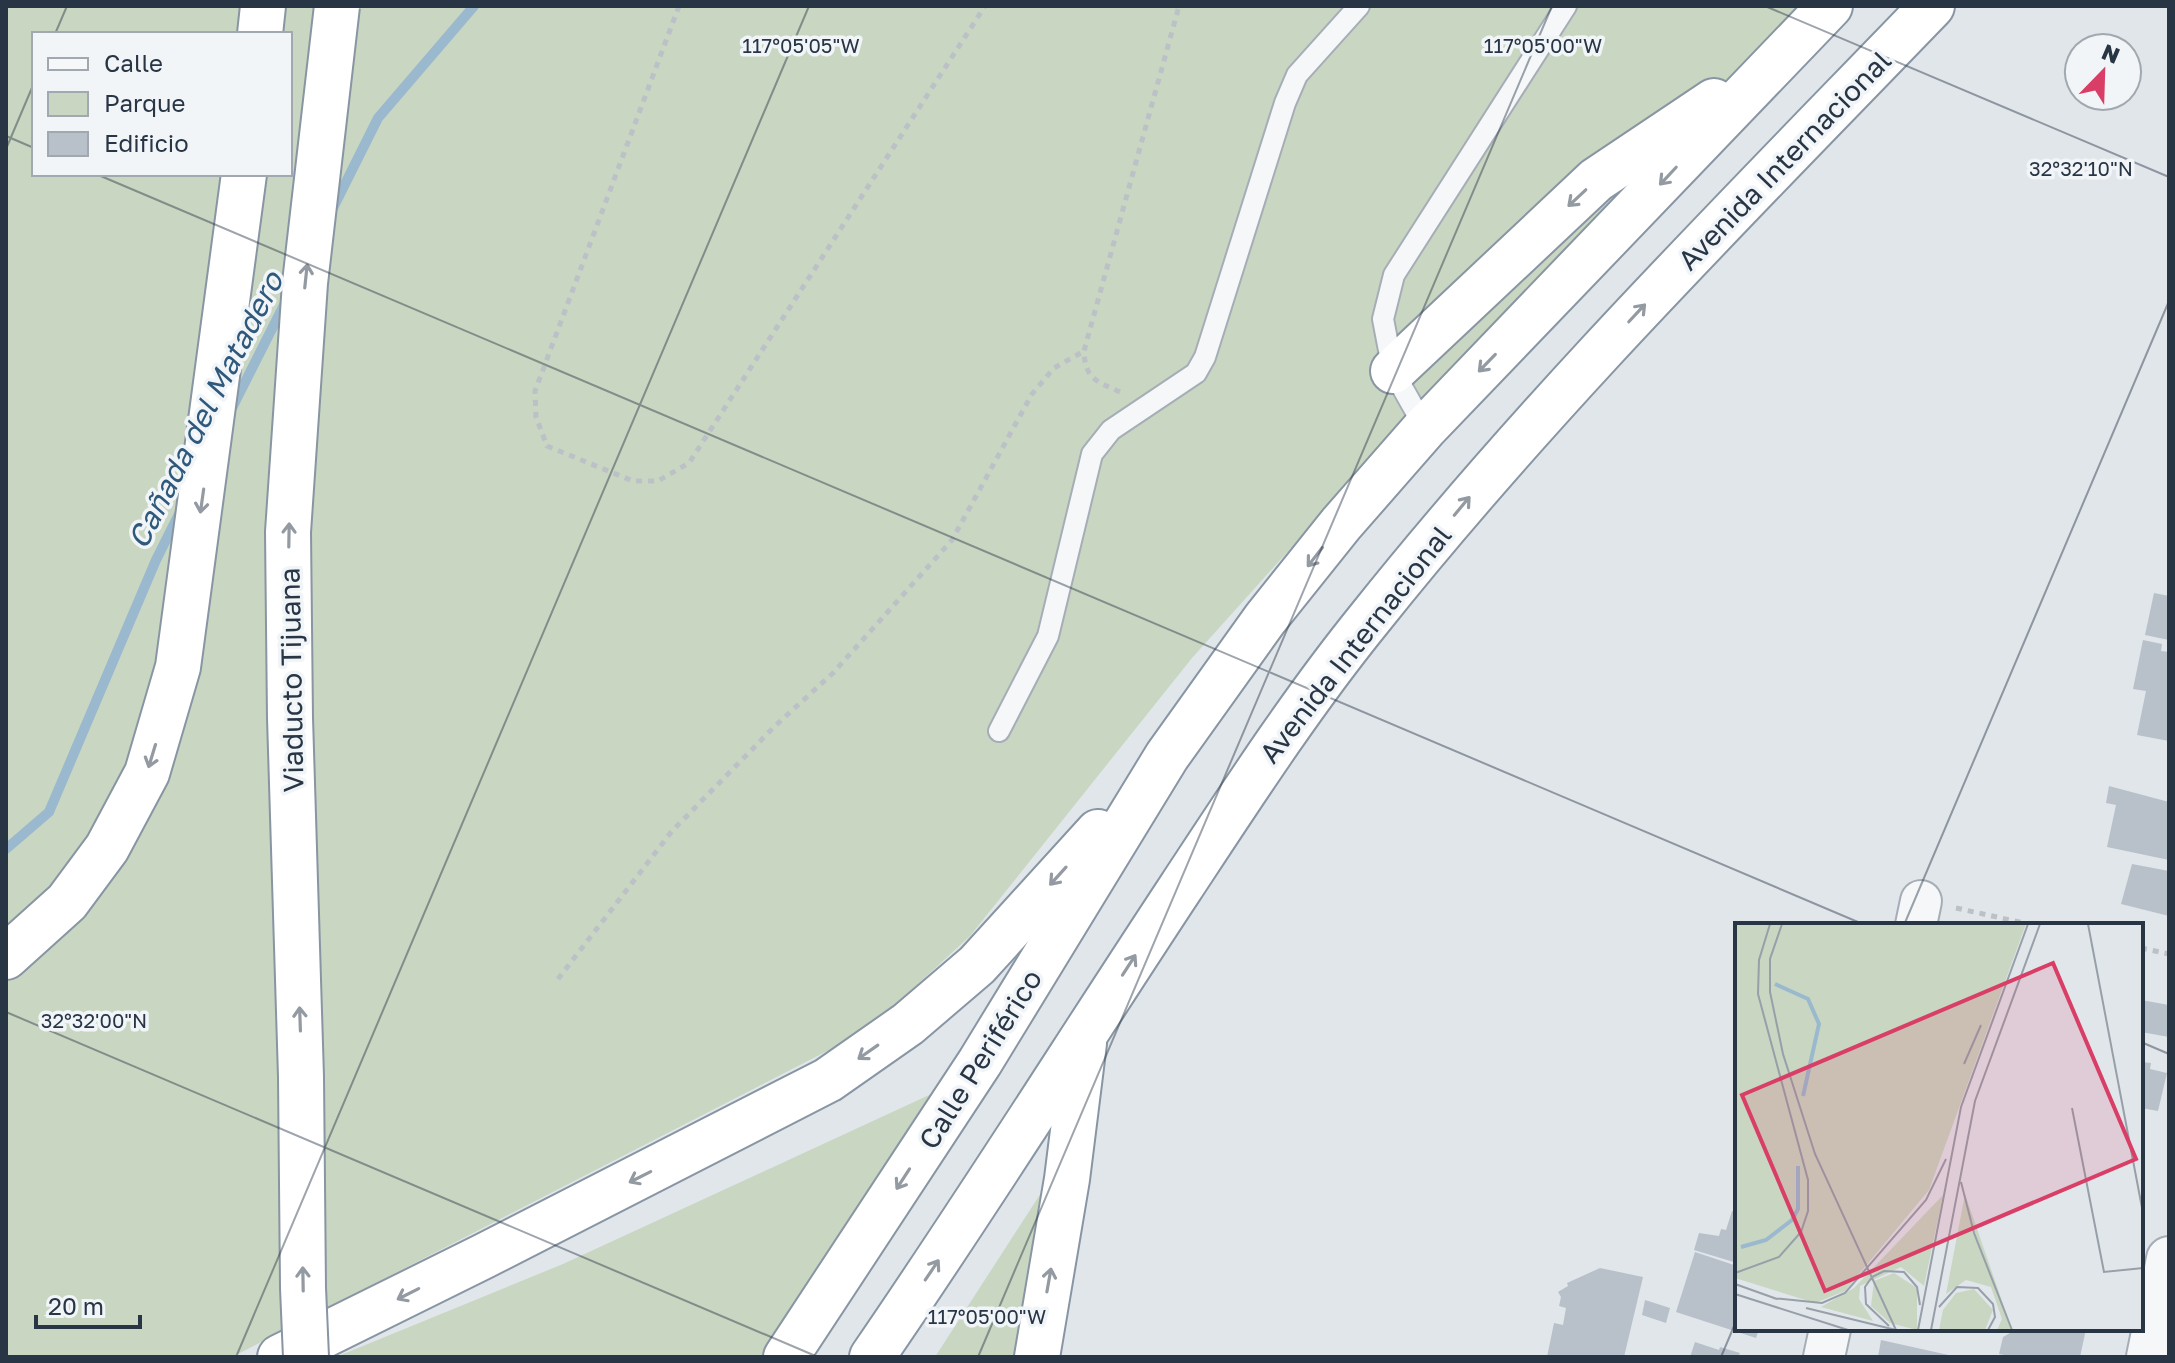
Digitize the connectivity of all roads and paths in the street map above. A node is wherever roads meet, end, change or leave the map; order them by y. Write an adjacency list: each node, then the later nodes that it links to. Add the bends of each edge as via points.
1 (263, 6): 10 (highway)
2 (337, 6): 29 (highway, Viaducto Tijuana, one-way to 2, bridge, via 288,532 305,283)
3 (679, 6): 4 (path, via 535,391 536,417 547,446 633,481 658,481 689,463)
4 (985, 6)
5 (1179, 6): 13 (path)
6 (1359, 6): 15 (lane, via 1297,75 1205,357 1196,373)
7 (1566, 6): 14 (lane, via 1394,275 1383,319)
8 (1830, 6): 11 (highway)
9 (1932, 6): 25 (highway, Avenida Internacional, one-way to 9, via 1263,763 1368,620 1467,500)
10 (260, 32)
11 (1779, 58): 14 (highway, one-way to 14, via 1596,180); 16 (highway, one-way to 16)
12 (244, 176): 23 (highway, one-way to 23, via 178,667 147,773 107,848 67,902)
13 (1084, 351): 15 (path, via 1085,368 1095,381); 24 (path, via 1054,368 1032,394 952,540 833,673 672,831)
14 (1393, 371): 16 (lane)
15 (1150, 405): 17 (lane, via 1111,430 1092,454 1048,636)
16 (1425, 428): 18 (highway, one-way to 18, via 1265,619)
17 (999, 731)
18 (1167, 756): 28 (highway, one-way to 28, via 977,965 908,1024 828,1080); 30 (highway, Calle Periférico, one-way to 30, via 980,1062)
19 (1918, 913): 20 (path)
20 (2014, 923)
21 (2143, 948): 22 (path)
22 (2169, 954)
23 (6, 957)
24 (558, 979)
25 (1086, 1031): 31 (highway, Avenida Internacional, one-way to 25); 32 (highway, one-way to 25)
26 (2169, 1259): 34 (street)
27 (1830, 1331): 33 (street)
28 (280, 1357)
29 (306, 1357)
30 (786, 1357)
31 (872, 1357)
32 (1037, 1357)
33 (1824, 1357)
34 (2149, 1357)

